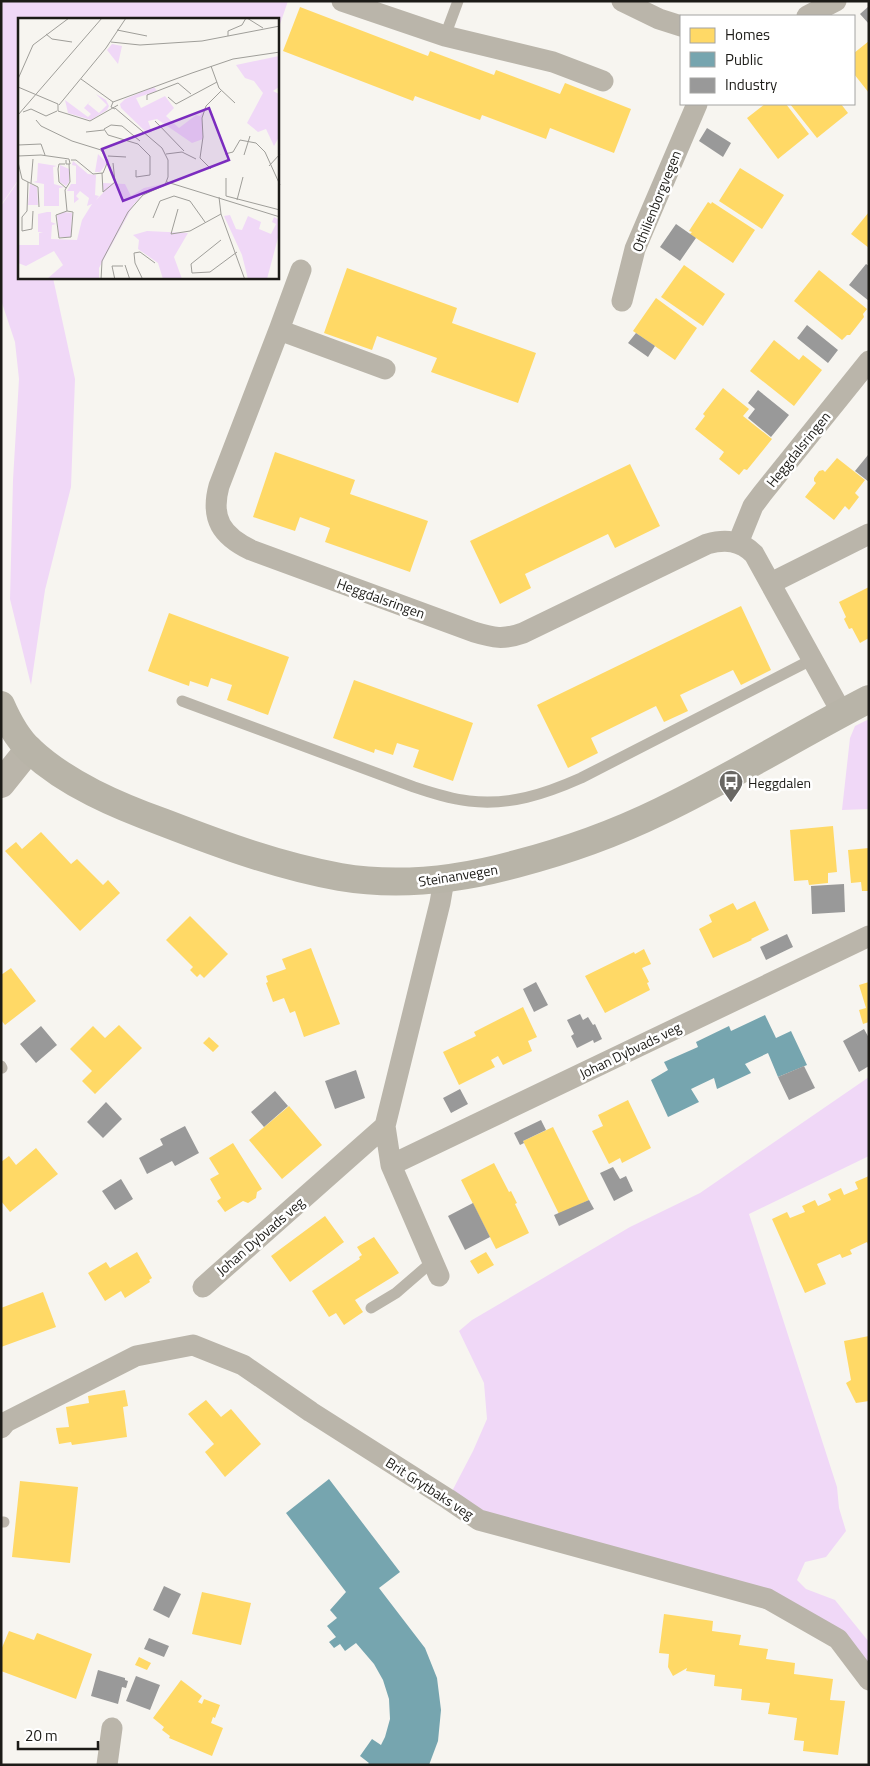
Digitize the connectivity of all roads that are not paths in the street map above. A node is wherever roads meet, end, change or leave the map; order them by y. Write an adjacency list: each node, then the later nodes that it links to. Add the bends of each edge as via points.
1 (342, 1): 7 (street)
2 (458, 1): 7 (lane)
3 (622, 1): 6 (street)
4 (836, 1): 5 (street)
5 (809, 15)
6 (680, 26)
7 (445, 36): 8 (street, via 552,62)
8 (603, 80)
9 (697, 105): 11 (street, Othilienborgvegen, via 635,249)
10 (301, 270): 12 (street, Heggdalsringen)
11 (622, 301)
12 (279, 330): 14 (street); 16 (street, Heggdalsringen, via 215,500 216,513 226,534 251,550 474,632 500,638 523,633 707,544 721,540)
13 (869, 361): 16 (street, Heggdalsringen, via 753,506)
14 (385, 369)
15 (869, 534): 17 (street)
16 (738, 543): 17 (street, via 754,554)
17 (770, 583): 18 (street)
18 (813, 658): 20 (lane, via 573,782 518,800 490,803 446,797 414,787); 22 (street)
19 (869, 699): 22 (main road, Steinanvegen)
20 (182, 701)
21 (1, 706): 23 (main road, Steinanvegen)
22 (842, 713): 25 (main road, Steinanvegen, via 660,812 604,836 550,855)
23 (29, 749): 24 (street); 25 (main road, Steinanvegen, via 71,780 104,797 263,858 341,877 417,882)
24 (1, 784)
25 (444, 880): 27 (street)
26 (869, 936): 28 (street, Johan Dybvads veg)
27 (385, 1126): 28 (street); 30 (street, Johan Dybvads veg)
28 (392, 1165): 29 (street)
29 (436, 1269): 31 (lane)
30 (203, 1287)
31 (371, 1308)
32 (1, 1428): 33 (street, Brit Grytbaks veg, via 6,1422 136,1356 193,1345 243,1365 479,1520 768,1599 838,1638)
33 (869, 1680)
34 (112, 1728): 35 (street)
35 (107, 1765)

